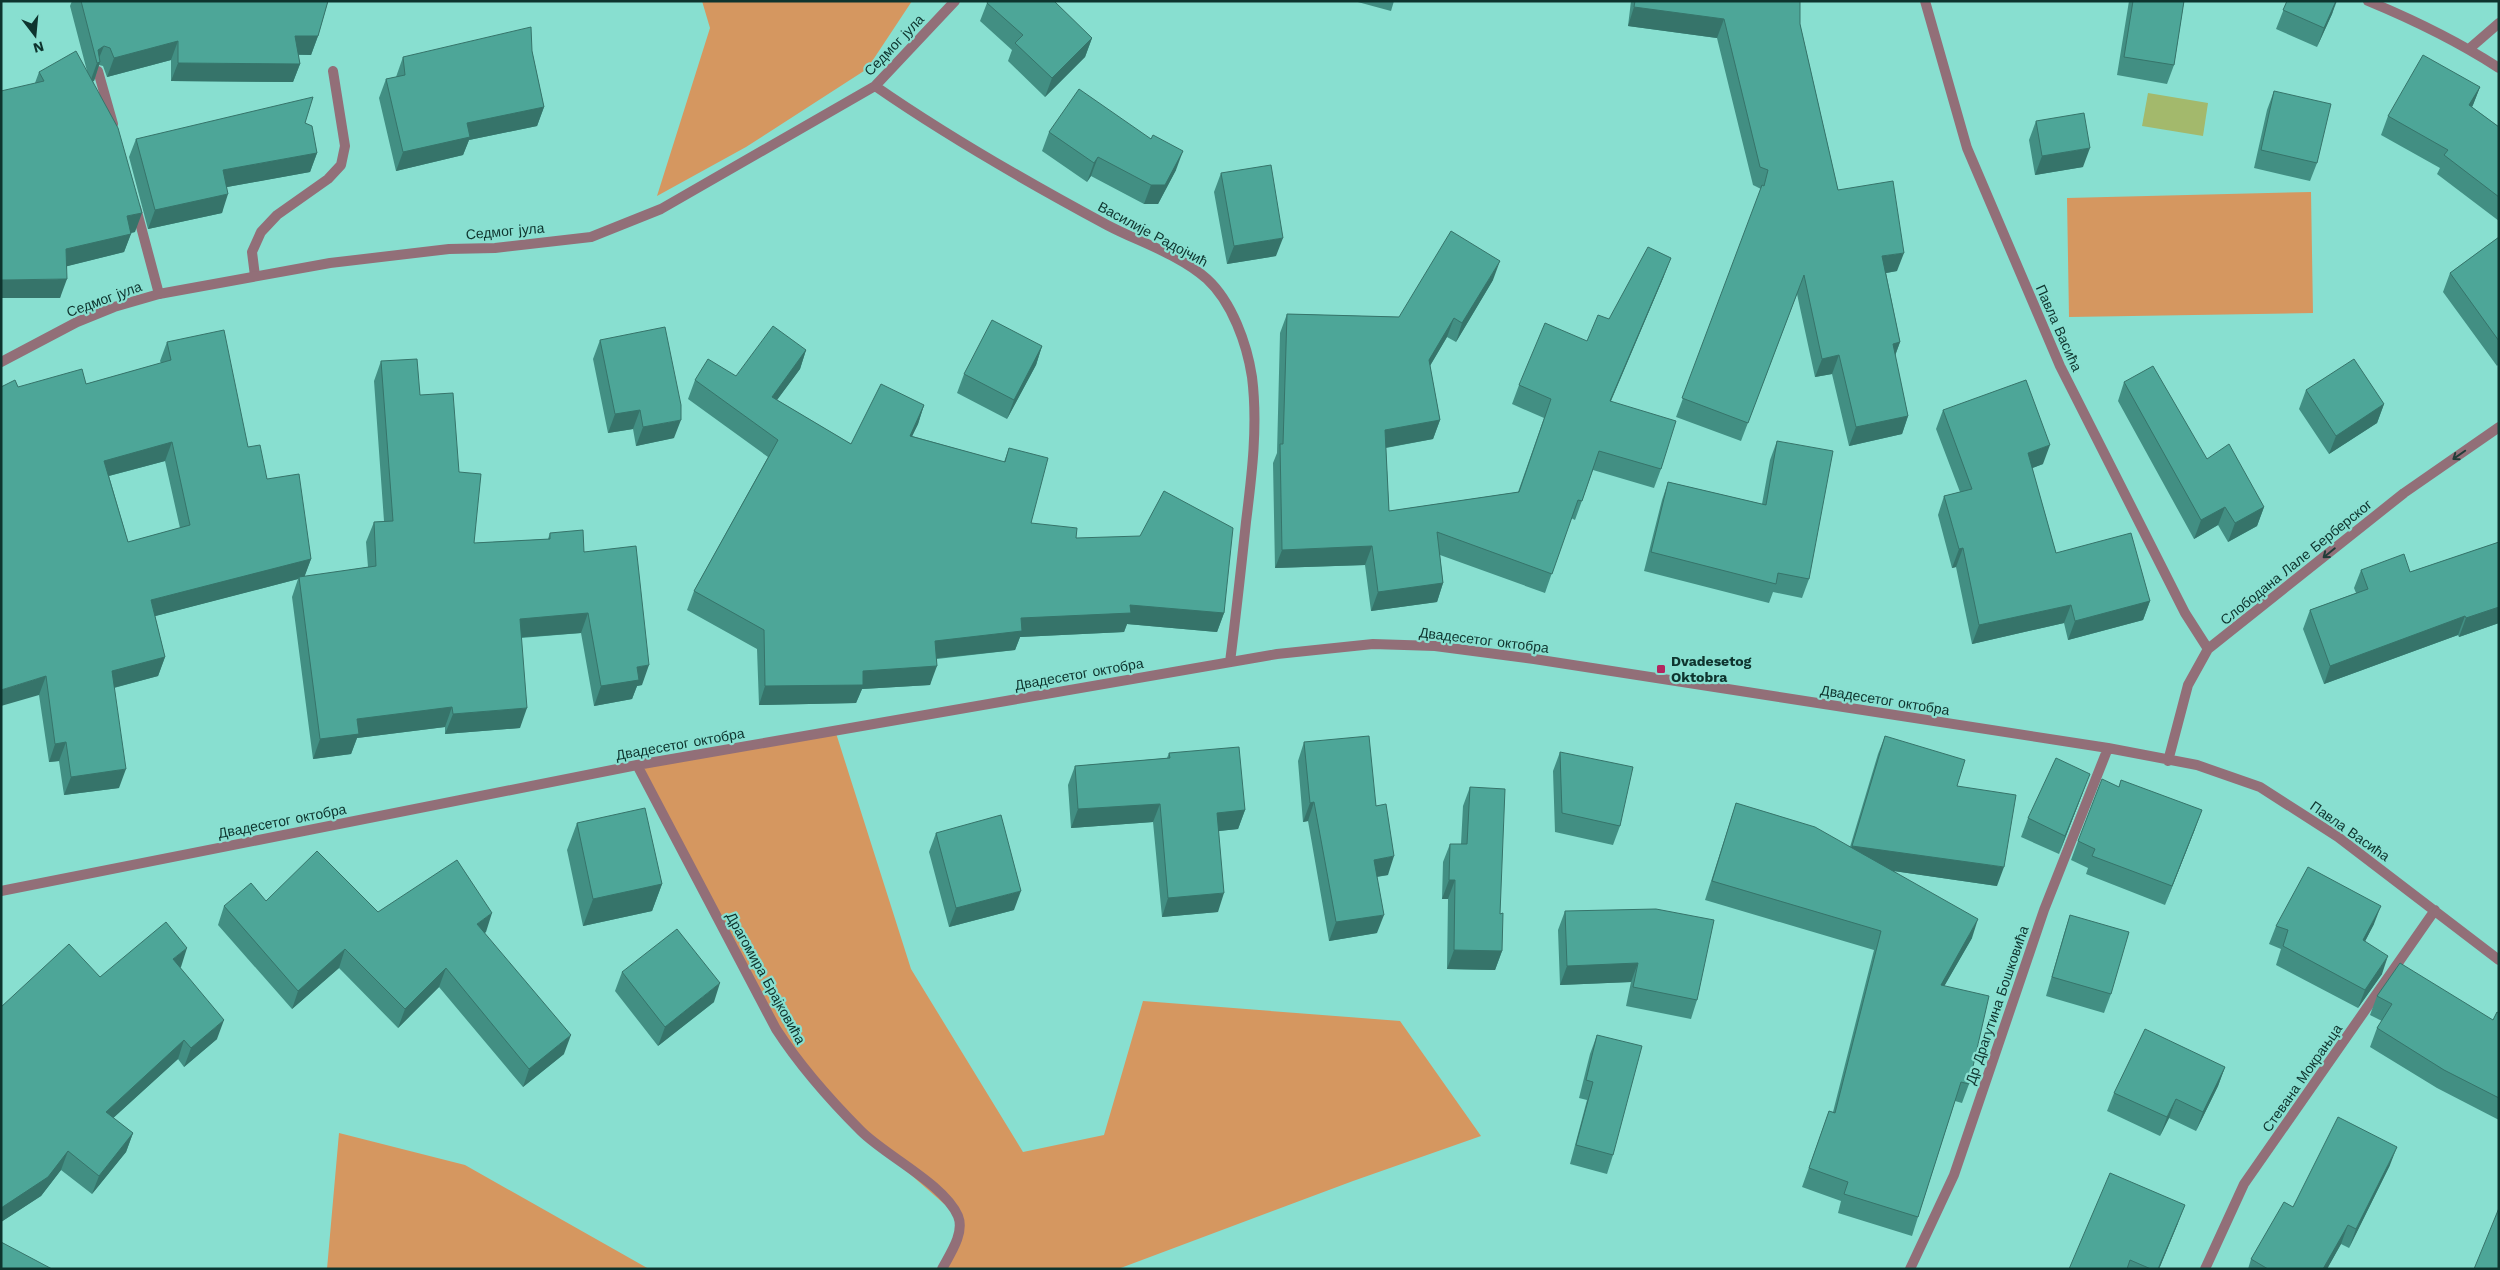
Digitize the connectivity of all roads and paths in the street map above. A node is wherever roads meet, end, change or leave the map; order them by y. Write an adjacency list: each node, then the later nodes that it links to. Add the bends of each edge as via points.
1 (955, 1): 9 (street, Седмог јула)
2 (1925, 1): 16 (street, Павла Васића, via 1967,148 2060,366 2186,613)
3 (2368, 1): 5 (street, via 2412,19)
4 (2499, 23): 5 (street)
5 (2469, 49): 6 (street)
6 (2499, 68)
7 (98, 71): 10 (street)
8 (333, 71): 12 (street, via 345,146 341,166 277,215 261,232 252,252)
9 (875, 86): 12 (street, Седмог јула, via 661,209 591,236 495,248 394,255); 17 (street, Василије Радојчић, via 938,130 993,162 1108,226 1181,261 1207,279 1226,302 1248,359 1254,401 1253,463)
10 (116, 136)
11 (134, 201): 13 (street)
12 (255, 276): 13 (street, Седмог јула)
13 (159, 294): 14 (street, Седмог јула, via 77,322)
14 (1, 362)
15 (2499, 427): 16 (street, Слободана Лале Берберског, one-way to 16, via 2404,493)
16 (2208, 649): 19 (street, Слободана Лале Берберског, via 2188,685)
17 (1230, 662): 18 (street, Двадесетог октобра, via 1356,646 1435,646); 20 (street, Двадесетог октобра)
18 (2108, 748): 19 (street, Двадесетог октобра); 25 (street, Др Драгутина Бошковића, via 2044,910 1954,1175)
19 (2168, 761): 22 (street, Павла Васића, via 2222,772 2260,788 2338,837)
20 (637, 765): 21 (street, Двадесетог октобра); 24 (street, Драгомира Брајковића, via 768,1014 796,1059 862,1132 942,1195 958,1216 959,1235)
21 (1, 891)
22 (2435, 910): 23 (street, Павла Васића); 26 (street, Стевана Мокрањца, via 2244,1184)
23 (2499, 960)
24 (942, 1269)
25 (1910, 1269)
26 (2205, 1269)

